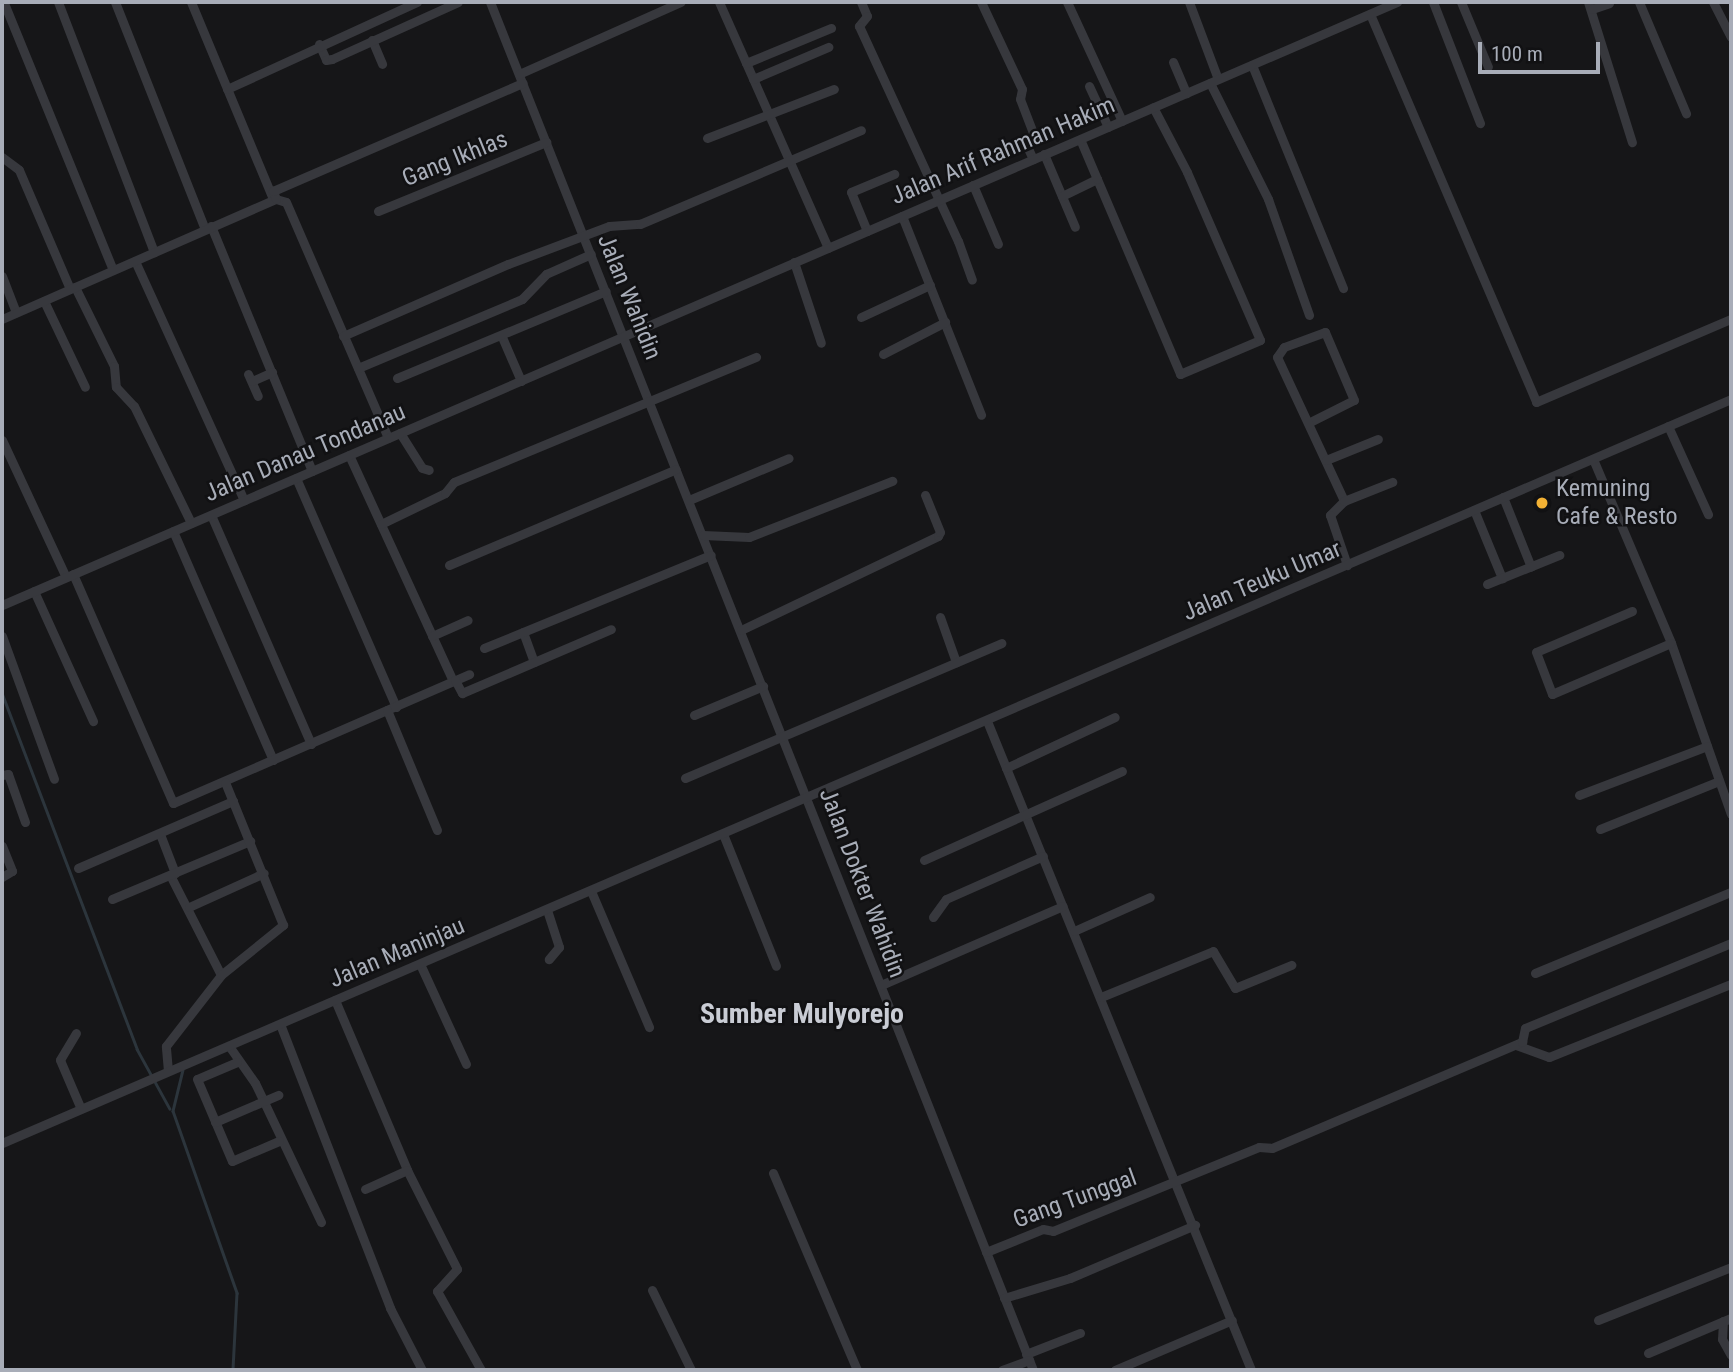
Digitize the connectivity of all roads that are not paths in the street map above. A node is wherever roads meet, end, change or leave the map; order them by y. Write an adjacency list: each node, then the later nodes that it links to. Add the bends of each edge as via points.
1 (58, 2): 70 (street)
2 (116, 2): 65 (street)
3 (191, 2): 38 (street)
4 (417, 2): 22 (street)
5 (458, 2): 24 (street)
6 (491, 2): 34 (street, Jalan Wahidin)
7 (681, 2): 34 (street)
8 (719, 2): 30 (street)
9 (861, 2): 61 (street, via 867,16 859,26)
10 (981, 2): 54 (street, via 1022,89 1020,99 1034,135 1025,142)
11 (1067, 2): 44 (street)
12 (1189, 2): 36 (street)
13 (1397, 2): 21 (street, Jalan Arif Rahman Hakim)
14 (1433, 2): 45 (street)
15 (1461, 2): 33 (street)
16 (1639, 2): 42 (street)
17 (1713, 2): 25 (street)
18 (4, 3): 74 (street)
19 (1609, 3): 20 (street)
20 (1590, 5): 51 (street)
21 (1370, 14): 32 (street, Jalan Arif Rahman Hakim); 86 (street, via 1538,402)
22 (386, 15): 24 (street); 27 (street)
23 (831, 28): 30 (street)
24 (392, 30): 26 (street)
25 (1731, 37)
26 (372, 40): 27 (street, via 328,60); 31 (street)
27 (319, 44): 38 (street)
28 (828, 47): 35 (street)
29 (1173, 62): 40 (street)
30 (746, 63): 35 (street)
31 (382, 64)
32 (1251, 65): 36 (street, Jalan Arif Rahman Hakim); 79 (street)
33 (1488, 67)
34 (521, 78): 50 (street, Jalan Wahidin); 60 (street, via 273,191)
35 (753, 79): 43 (street)
36 (1214, 81): 40 (street, Jalan Arif Rahman Hakim); 83 (street, via 1268,199)
37 (1089, 86): 46 (street)
38 (227, 89): 60 (street)
39 (834, 89): 43 (street)
40 (1186, 93): 41 (street, Jalan Arif Rahman Hakim)
41 (1153, 107): 44 (street, Jalan Arif Rahman Hakim); 57 (street, via 1187,172 1260,340 1180,374)
42 (1686, 113)
43 (768, 115): 48 (street); 55 (street)
44 (1122, 121): 46 (street, Jalan Arif Rahman Hakim)
45 (1480, 123)
46 (1108, 127): 49 (street, Jalan Arif Rahman Hakim)
47 (861, 130): 55 (street)
48 (706, 138)
49 (1080, 139): 52 (street, Jalan Arif Rahman Hakim); 57 (street)
50 (547, 142): 62 (street, Gang Ikhlas); 67 (street, Jalan Wahidin)
51 (1632, 142)
52 (1044, 154): 54 (street, Jalan Arif Rahman Hakim); 59 (street)
53 (2, 156): 78 (street, via 19,170)
54 (1033, 159): 58 (street, Jalan Arif Rahman Hakim)
55 (790, 162): 67 (street, via 640,224 620,223); 69 (street)
56 (894, 174): 66 (street, via 851,192)
57 (1097, 178): 59 (street)
58 (973, 185): 61 (street, Jalan Arif Rahman Hakim); 68 (street)
59 (1062, 196): 64 (street)
60 (275, 199): 65 (street); 88 (street, via 286,202)
61 (939, 200): 63 (street, Jalan Arif Rahman Hakim); 76 (street)
62 (378, 211)
63 (902, 216): 66 (street, Jalan Arif Rahman Hakim); 77 (street)
64 (1075, 227)
65 (208, 228): 70 (street); 95 (street)
66 (867, 231): 69 (street, Jalan Arif Rahman Hakim)
67 (584, 237): 71 (street, Jalan Wahidin); 88 (street, via 508,264)
68 (999, 244)
69 (828, 248): 73 (street, Jalan Arif Rahman Hakim)
70 (154, 252): 72 (street)
71 (591, 254): 80 (street, Jalan Wahidin); 94 (street, via 546,274 522,299)
72 (135, 261): 74 (street); 121 (street)
73 (794, 262): 89 (street, Jalan Arif Rahman Hakim); 91 (street)
74 (113, 270): 78 (street)
75 (2, 276): 82 (street)
76 (971, 280)
77 (930, 285): 84 (street); 87 (street)
78 (72, 288): 81 (street); 127 (street, via 114,366 117,387 134,406)
79 (1343, 288)
80 (606, 290): 89 (street, Jalan Wahidin); 90 (street)
81 (44, 301): 82 (street); 98 (street)
82 (16, 312): 85 (street)
83 (1309, 315)
84 (860, 317)
85 (2, 319)
86 (1731, 319)
87 (945, 322): 92 (street); 102 (street)
88 (343, 336): 94 (street)
89 (624, 336): 97 (street, Jalan Danau Tondanau); 101 (street, Jalan Wahidin)
90 (502, 337): 96 (street); 97 (street)
91 (821, 343)
92 (883, 354)
93 (755, 357): 101 (street)
94 (358, 368): 106 (street)
95 (272, 372): 99 (street, via 250,378); 115 (street)
96 (397, 378)
97 (521, 381): 105 (street, Jalan Danau Tondanau)
98 (85, 387)
99 (258, 396)
100 (1731, 399): 104 (street, Jalan Teuku Umar)
101 (650, 402): 113 (street, Jalan Wahidin); 128 (street, via 454,482 445,493)
102 (982, 415)
103 (1310, 422): 103 (street, via 1354,400 1325,332 1284,347 1277,357); 112 (street)
104 (1668, 426): 111 (street, Jalan Teuku Umar); 125 (street)
105 (400, 433): 106 (street, Jalan Danau Tondanau); 114 (street, via 424,470)
106 (388, 438): 109 (street, Jalan Danau Tondanau)
107 (1378, 439): 112 (street)
108 (2, 440): 136 (street)
109 (349, 455): 115 (street, Jalan Danau Tondanau); 128 (street)
110 (789, 458): 122 (street)
111 (1593, 459): 120 (street, Jalan Teuku Umar); 151 (street)
112 (1326, 460): 123 (street)
113 (676, 469): 122 (street, Jalan Wahidin); 133 (street)
114 (429, 470)
115 (312, 471): 116 (street, Jalan Danau Tondanau)
116 (296, 478): 121 (street, Jalan Danau Tondanau); 158 (street)
117 (892, 481): 130 (street, via 749,537)
118 (1392, 482): 123 (street)
119 (925, 495): 146 (street, via 940,531 938,537)
120 (1503, 497): 124 (street, Jalan Teuku Umar); 135 (street)
121 (244, 500): 126 (street, Jalan Danau Tondanau)
122 (689, 500): 130 (street, Jalan Wahidin)
123 (1344, 501): 134 (street, via 1330,515)
124 (1474, 510): 134 (street, Jalan Teuku Umar); 137 (street)
125 (1708, 514)
126 (211, 515): 127 (street, Jalan Danau Tondanau); 164 (street)
127 (191, 523): 129 (street, Jalan Danau Tondanau)
128 (381, 524): 149 (street)
129 (173, 531): 136 (street, Jalan Danau Tondanau); 166 (street)
130 (703, 535): 131 (street, Jalan Wahidin)
131 (711, 555): 141 (street, Jalan Wahidin); 147 (street)
132 (1559, 555): 135 (street)
133 (449, 565)
134 (1347, 565): 162 (street, Jalan Teuku Umar)
135 (1531, 566): 137 (street)
136 (70, 576): 139 (street, Jalan Danau Tondanau); 173 (street, via 170,801 178,803)
137 (1502, 578): 138 (street)
138 (1487, 584)
139 (34, 591): 140 (street, Jalan Danau Tondanau); 161 (street)
140 (2, 605)
141 (731, 606): 146 (street, Jalan Dokter Wahidin)
142 (1632, 611): 151 (street, via 1535,652 1552,694)
143 (940, 617): 154 (street)
144 (468, 620): 149 (street)
145 (611, 629): 153 (street)
146 (741, 630): 157 (street, Jalan Dokter Wahidin)
147 (523, 632): 152 (street); 153 (street)
148 (2, 636): 171 (street)
149 (432, 636): 156 (street)
150 (1001, 643): 154 (street)
151 (1671, 643): 165 (street)
152 (484, 648)
153 (534, 662): 156 (street, via 462,693)
154 (956, 662): 163 (street)
155 (469, 674): 156 (street)
156 (454, 681): 158 (street)
157 (763, 686): 159 (street); 163 (street, Jalan Dokter Wahidin)
158 (391, 708): 164 (street); 181 (street)
159 (694, 715)
160 (1115, 716): 167 (street)
161 (93, 721)
162 (987, 721): 167 (street); 175 (street, Jalan Teuku Umar)
163 (782, 735): 170 (street); 175 (street, Jalan Dokter Wahidin)
164 (311, 744): 166 (street)
165 (1707, 746): 172 (street); 174 (street)
166 (273, 760): 173 (street)
167 (1006, 768): 177 (street)
168 (1122, 771): 177 (street)
169 (2, 775): 179 (street, via 8,774)
170 (685, 778)
171 (54, 779)
172 (1719, 781): 178 (street); 180 (street)
173 (225, 782): 176 (street)
174 (1579, 795)
175 (808, 798): 183 (street, Jalan Maninjau); 209 (street, Jalan Dokter Wahidin)
176 (233, 801): 182 (street); 184 (street)
177 (1025, 813): 186 (street); 187 (street)
178 (1731, 814)
179 (25, 822)
180 (1600, 829)
181 (437, 830)
182 (160, 834): 188 (street); 190 (street)
183 (723, 834): 192 (street, Jalan Maninjau); 205 (street)
184 (250, 841): 189 (street); 190 (street)
185 (2, 846): 191 (street, via 12,871)
186 (1043, 856): 196 (street); 199 (street, via 946,899)
187 (924, 860)
188 (78, 868)
189 (264, 873): 197 (street); 207 (street, via 283,928)
190 (172, 874): 195 (street); 197 (street)
191 (2, 877)
192 (591, 891): 198 (street, Jalan Maninjau); 213 (street)
193 (1731, 892): 206 (street)
194 (1150, 897): 200 (street)
195 (112, 899)
196 (1063, 906): 200 (street); 209 (street)
197 (189, 908): 207 (street)
198 (547, 909): 202 (street, via 559,945); 203 (street, Jalan Maninjau)
199 (933, 917)
200 (1074, 932): 210 (street)
201 (1731, 943): 216 (street, via 1525,1028 1524,1041)
202 (549, 959)
203 (420, 964): 211 (street, Jalan Maninjau); 219 (street)
204 (1291, 965): 210 (street, via 1235,988 1213,951)
205 (776, 966)
206 (1535, 973)
207 (221, 975): 220 (street, via 166,1046)
208 (1731, 984): 216 (street, via 1549,1057)
209 (881, 985): 234 (street, Jalan Dokter Wahidin)
210 (1101, 997): 230 (street)
211 (335, 1000): 212 (street, Jalan Maninjau); 228 (street)
212 (280, 1024): 215 (street, Jalan Maninjau); 245 (street, via 390,1308)
213 (649, 1027)
214 (76, 1033): 224 (street, via 60,1060)
215 (229, 1045): 217 (street, Jalan Maninjau); 218 (street)
216 (1516, 1045): 230 (street, Gang Tunggal, via 1272,1148 1259,1147)
217 (192, 1061): 220 (street, Jalan Maninjau); 221 (street)
218 (237, 1062): 221 (street); 223 (street, via 253,1080)
219 (466, 1064)
220 (172, 1070): 224 (street, Jalan Maninjau)
221 (200, 1078): 225 (street)
222 (278, 1095): 223 (street)
223 (263, 1102): 225 (street); 226 (street)
224 (81, 1109): 227 (street, Jalan Maninjau)
225 (215, 1122): 226 (street, via 232,1161)
226 (279, 1141): 232 (street, via 283,1139)
227 (2, 1143)
228 (407, 1170): 231 (street); 246 (street, via 457,1269 437,1291)
229 (773, 1172): 248 (street)
230 (1177, 1182): 233 (street); 234 (street, Gang Tunggal)
231 (365, 1189)
232 (321, 1222)
233 (1195, 1225): 237 (street, via 1070,1278); 238 (street)
234 (986, 1252): 237 (street, Jalan Dokter Wahidin)
235 (1731, 1267): 239 (street)
236 (652, 1290): 247 (street)
237 (1004, 1298): 244 (street, Jalan Dokter Wahidin)
238 (1232, 1320): 251 (street); 252 (street)
239 (1598, 1320)
240 (1727, 1320): 242 (street); 243 (street, via 1722,1339)
241 (1080, 1333): 244 (street)
242 (1648, 1353)
243 (1731, 1355)
244 (1028, 1357): 249 (street); 250 (street, Jalan Dokter Wahidin)
245 (422, 1370)
246 (481, 1370)
247 (691, 1370)
248 (857, 1370)
249 (1002, 1370)
250 (1033, 1370)
251 (1115, 1370)
252 (1251, 1370)

